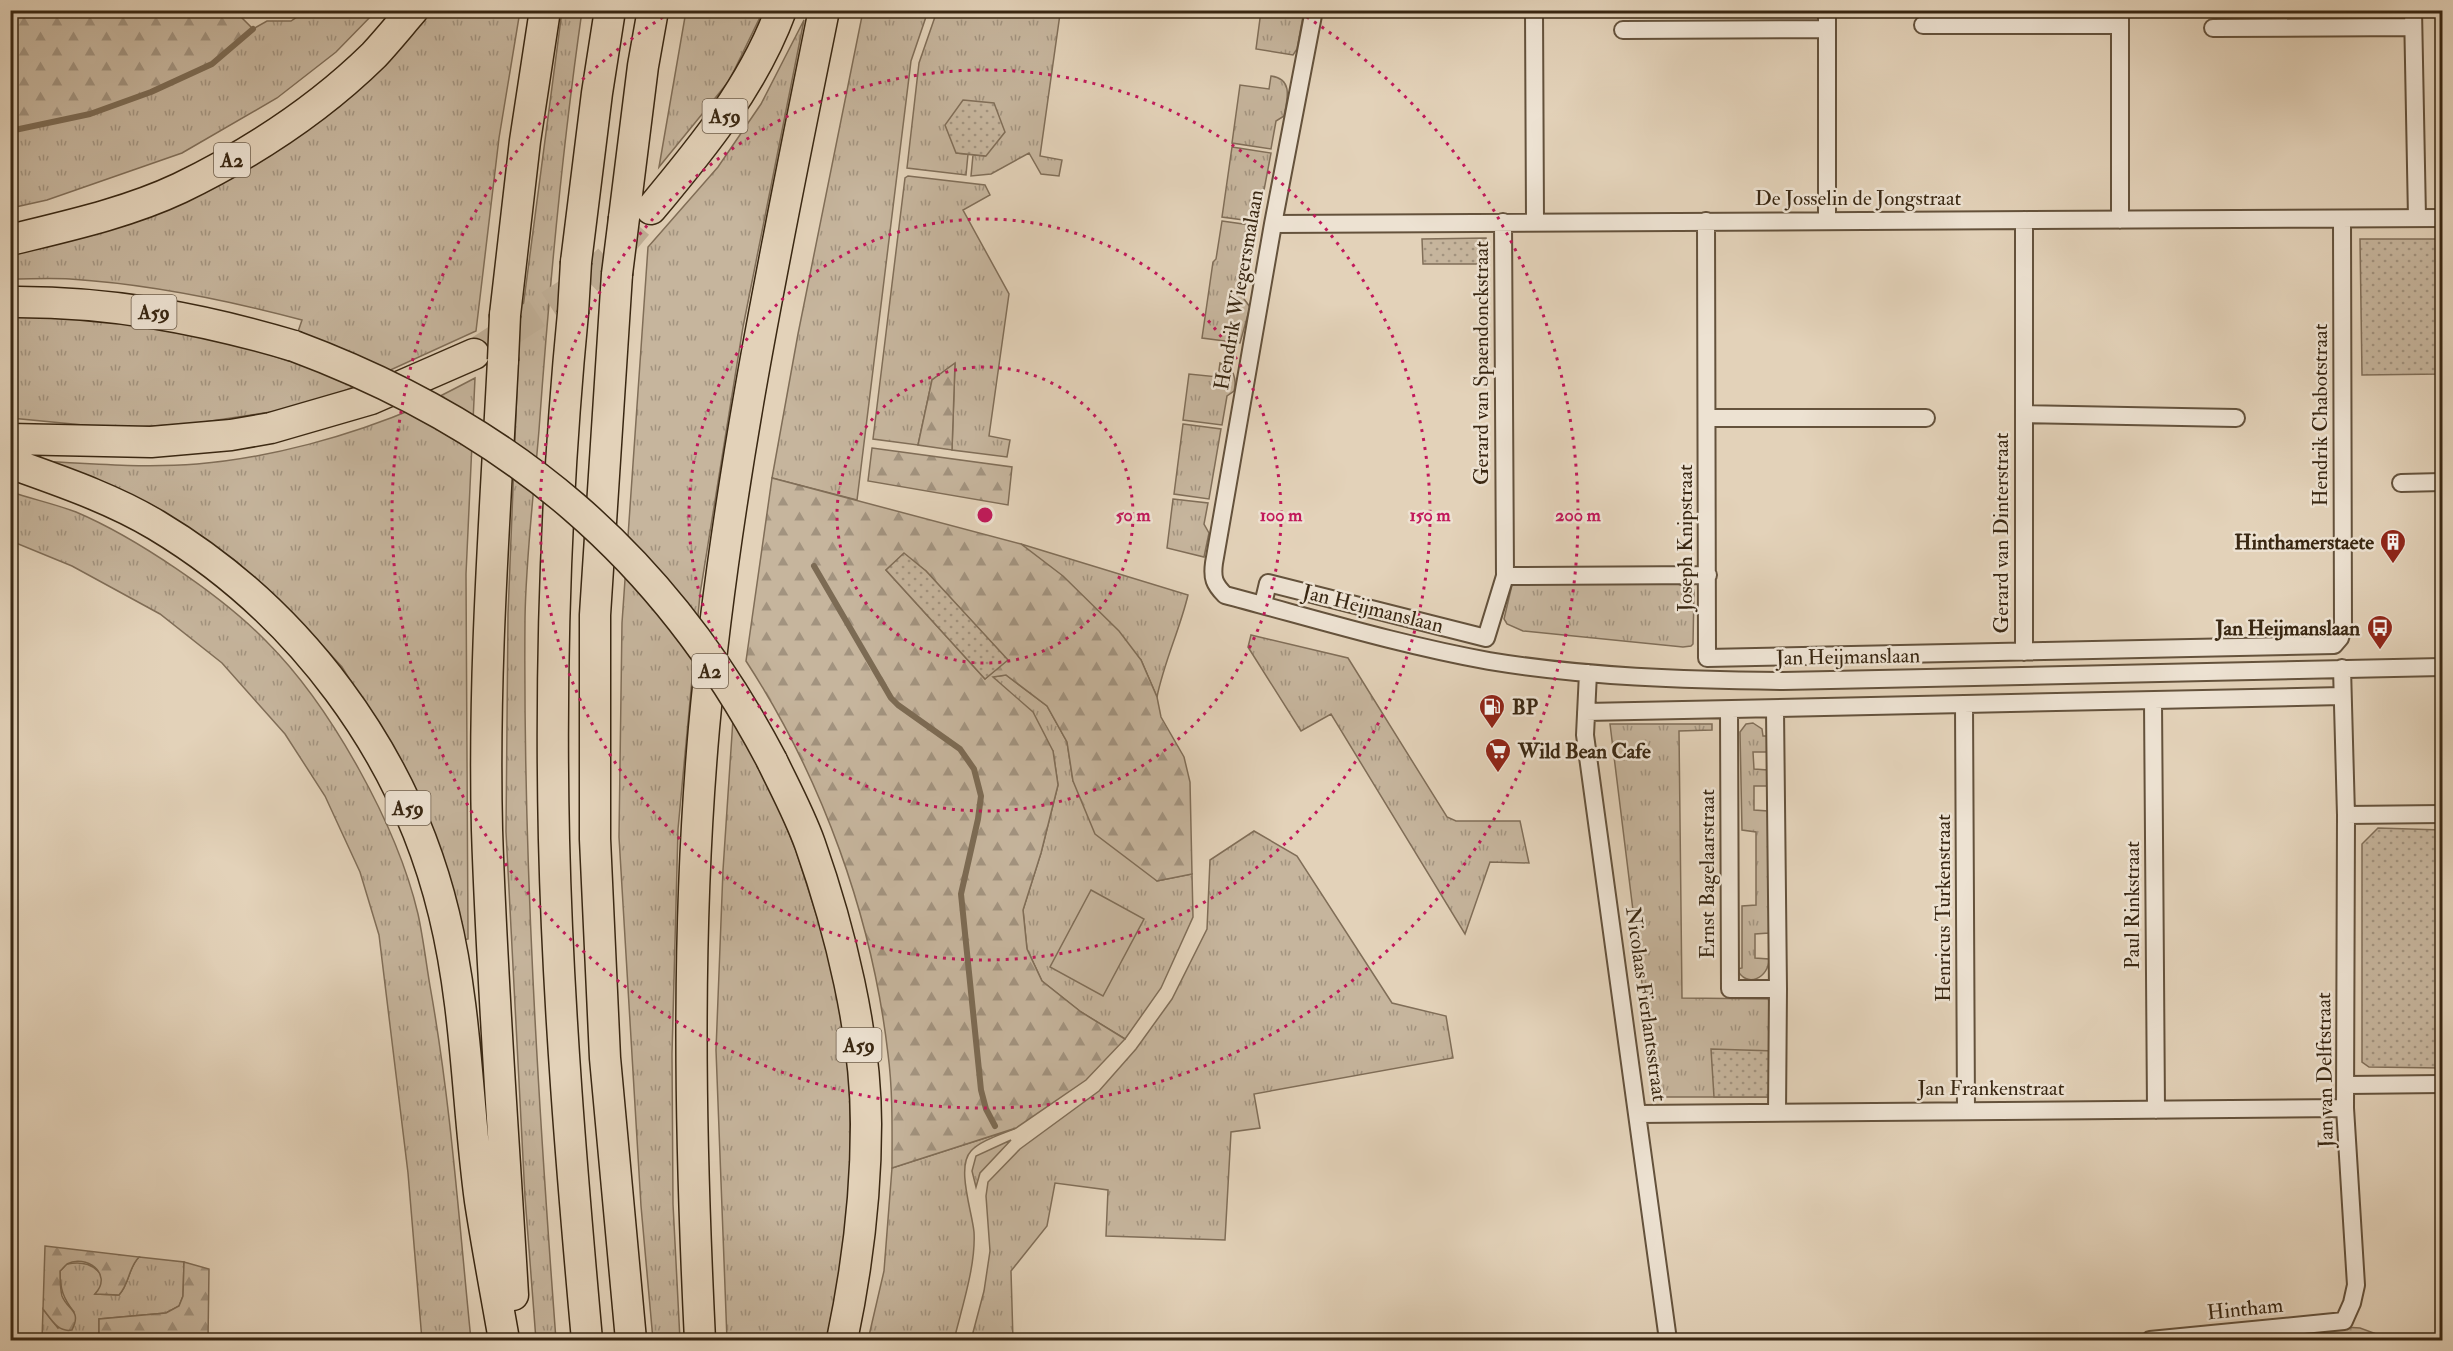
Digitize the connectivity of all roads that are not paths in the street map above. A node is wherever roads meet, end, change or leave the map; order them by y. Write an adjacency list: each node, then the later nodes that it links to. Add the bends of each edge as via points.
1 (413, 10): 27 (highway, A2, via 373,55 314,107 257,147 178,189 104,216)
2 (545, 10): 66 (highway, bridge, via 505,315 489,616 487,828)
3 (610, 10): 67 (highway, bridge, via 576,262 563,416 554,616 554,840 565,1069)
4 (653, 10): 16 (highway, via 643,66)
5 (781, 10): 16 (highway, A59, via 743,88 705,145)
6 (824, 10): 69 (highway, A2, via 760,328 719,598 704,727 690,1054)
7 (1314, 10): 26 (street, Hendrik Wiegersmalaan)
8 (1534, 10): 25 (street)
9 (1827, 10): 14 (street)
10 (2120, 18): 12 (street); 21 (street)
11 (2413, 19): 13 (street); 17 (street)
12 (1923, 25)
13 (2213, 28)
14 (1827, 29): 15 (street); 23 (street)
15 (1623, 30)
16 (637, 214): 68 (highway, bridge, via 617,274 596,615 595,839 605,1058)
17 (2417, 218): 18 (street, De Josselin de Jongstraat); 19 (street, De Josselin de Jongstraat)
18 (2442, 218)
19 (2342, 219): 21 (street, De Josselin de Jongstraat); 42 (street, Hendrik Chabotstraat, via 2343,627)
20 (2024, 220): 21 (street, De Josselin de Jongstraat); 23 (street, De Josselin de Jongstraat); 30 (street, Gerard van Dinterstraat)
21 (2120, 220)
22 (1706, 221): 23 (street, De Josselin de Jongstraat); 25 (street, De Josselin de Jongstraat); 31 (street, Joseph Knipstraat)
23 (1827, 221)
24 (1503, 222): 25 (street, De Josselin de Jongstraat); 26 (street, De Josselin de Jongstraat); 39 (street, Gerard van Spaendonckstraat)
25 (1535, 222)
26 (1273, 224): 40 (street, Hendrik Wiegersmalaan)
27 (10, 240)
28 (10, 302): 70 (highway, A59, bridge, via 136,309 236,329 350,366 430,406 503,451 567,500 662,594 687,625 743,708 810,842 851,987 866,1122 863,1207)
29 (474, 354): 34 (highway, via 344,409 271,428 151,442)
30 (2024, 414): 33 (street, Gerard van Dinterstraat); 43 (street, Gerard van Dinterstraat)
31 (1707, 418): 32 (street); 38 (street, Joseph Knipstraat)
32 (1926, 418)
33 (2236, 418)
34 (10, 439)
35 (10, 463): 65 (highway, A59, via 84,490 147,520 228,575 303,646 382,755 425,852 451,947 466,1051 480,1200)
36 (2442, 482): 37 (street)
37 (2401, 483)
38 (1708, 575): 39 (street); 44 (street, Joseph Knipstraat)
39 (1505, 576): 41 (street, Jan Heijmanslaan, via 1486,638 1268,583)
40 (1212, 577): 41 (street, Jan Heijmanslaan, via 1225,595)
41 (1263, 604): 47 (street, Jan Heijmanslaan, via 1489,661)
42 (2334, 645): 43 (street, Jan Heijmanslaan)
43 (2024, 652): 44 (street, Jan Heijmanslaan)
44 (1707, 658)
45 (2442, 667): 46 (street, Jan Heijmanslaan)
46 (2342, 668): 47 (street, Jan Heijmanslaan, via 1783,681 1683,680); 48 (street, Jan van Delftstraat)
47 (1588, 673): 53 (street, Nicolaas Fierlantsstraat)
48 (2342, 696): 49 (street); 55 (street, Jan van Delftstraat)
49 (2153, 701): 50 (street); 60 (street, Paul Rinkstraat)
50 (1964, 704): 52 (street); 61 (street, Henricus Turkenstraat)
51 (1729, 710): 52 (street); 53 (street); 56 (street, Ernst Bagelaarstraat, via 1730,989)
52 (1774, 710): 56 (street)
53 (1586, 712): 63 (street, Nicolaas Fierlantsstraat, via 1585,735)
54 (2442, 814): 55 (street)
55 (2346, 815): 58 (street, Jan van Delftstraat)
56 (1778, 989): 62 (street)
57 (2442, 1084): 58 (street)
58 (2347, 1085): 59 (street, Jan van Delftstraat)
59 (2345, 1108): 60 (street, Jan Frankenstraat); 64 (street, Jan van Delftstraat, via 2356,1285)
60 (2156, 1110): 61 (street, Jan Frankenstraat)
61 (1966, 1111): 62 (street, Jan Frankenstraat)
62 (1777, 1113): 63 (street, Jan Frankenstraat)
63 (1638, 1114): 71 (street, Nicolaas Fierlantsstraat)
64 (2344, 1322): 72 (street, Hintham)
65 (504, 1341)
66 (516, 1341)
67 (587, 1341)
68 (631, 1341)
69 (700, 1341)
70 (842, 1341)
71 (1668, 1341)
72 (2150, 1341)

